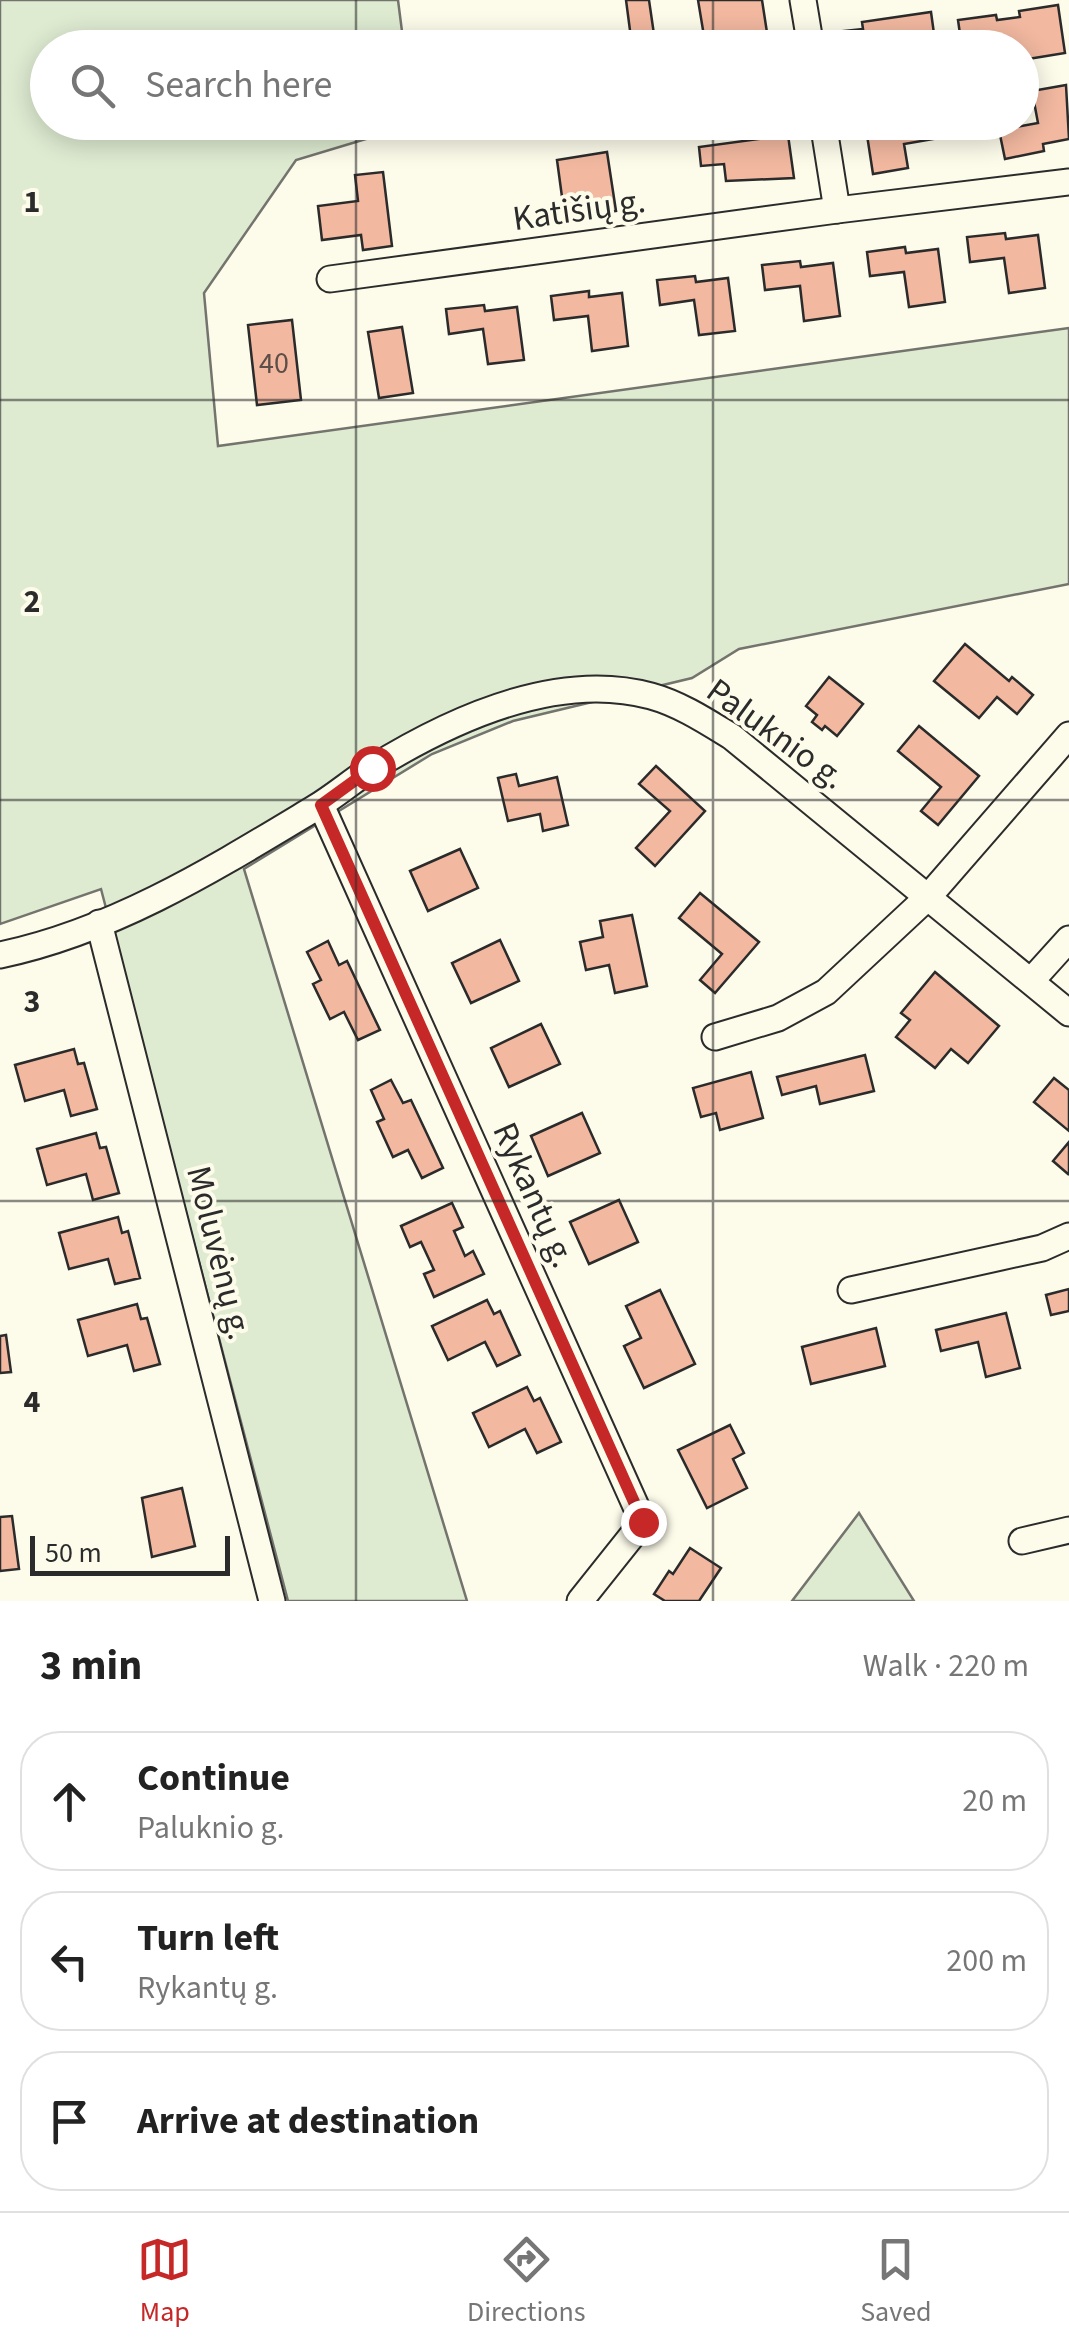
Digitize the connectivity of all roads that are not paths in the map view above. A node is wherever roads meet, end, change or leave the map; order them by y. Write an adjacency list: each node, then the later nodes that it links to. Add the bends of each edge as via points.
1 (803, 0): 2 (street)
2 (807, 30)
3 (825, 140): 5 (street)
4 (1069, 182): 5 (street, Katišių g.)
5 (836, 210): 6 (street, Katišių g.)
6 (330, 279)
7 (1069, 735): 9 (street)
8 (321, 805): 9 (street, Paluknio g., via 372,768 470,717 568,691 649,695 732,737); 10 (street, Paluknio g., via 174,891); 21 (street, Rykantų g., via 643,1522)
9 (929, 896): 13 (street, Paluknio g.); 15 (street, via 826,992 778,1018)
10 (98, 923): 12 (street, Paluknio g.); 20 (street, Moluvėnų g.)
11 (1069, 938): 13 (street)
12 (8, 953)
13 (1032, 981): 14 (street, Paluknio g.)
14 (1069, 1013)
15 (715, 1036)
16 (1069, 1236): 17 (street, via 1042,1248)
17 (851, 1290)
18 (1069, 1530): 19 (street)
19 (1022, 1540)
20 (272, 1601)
21 (580, 1601)

